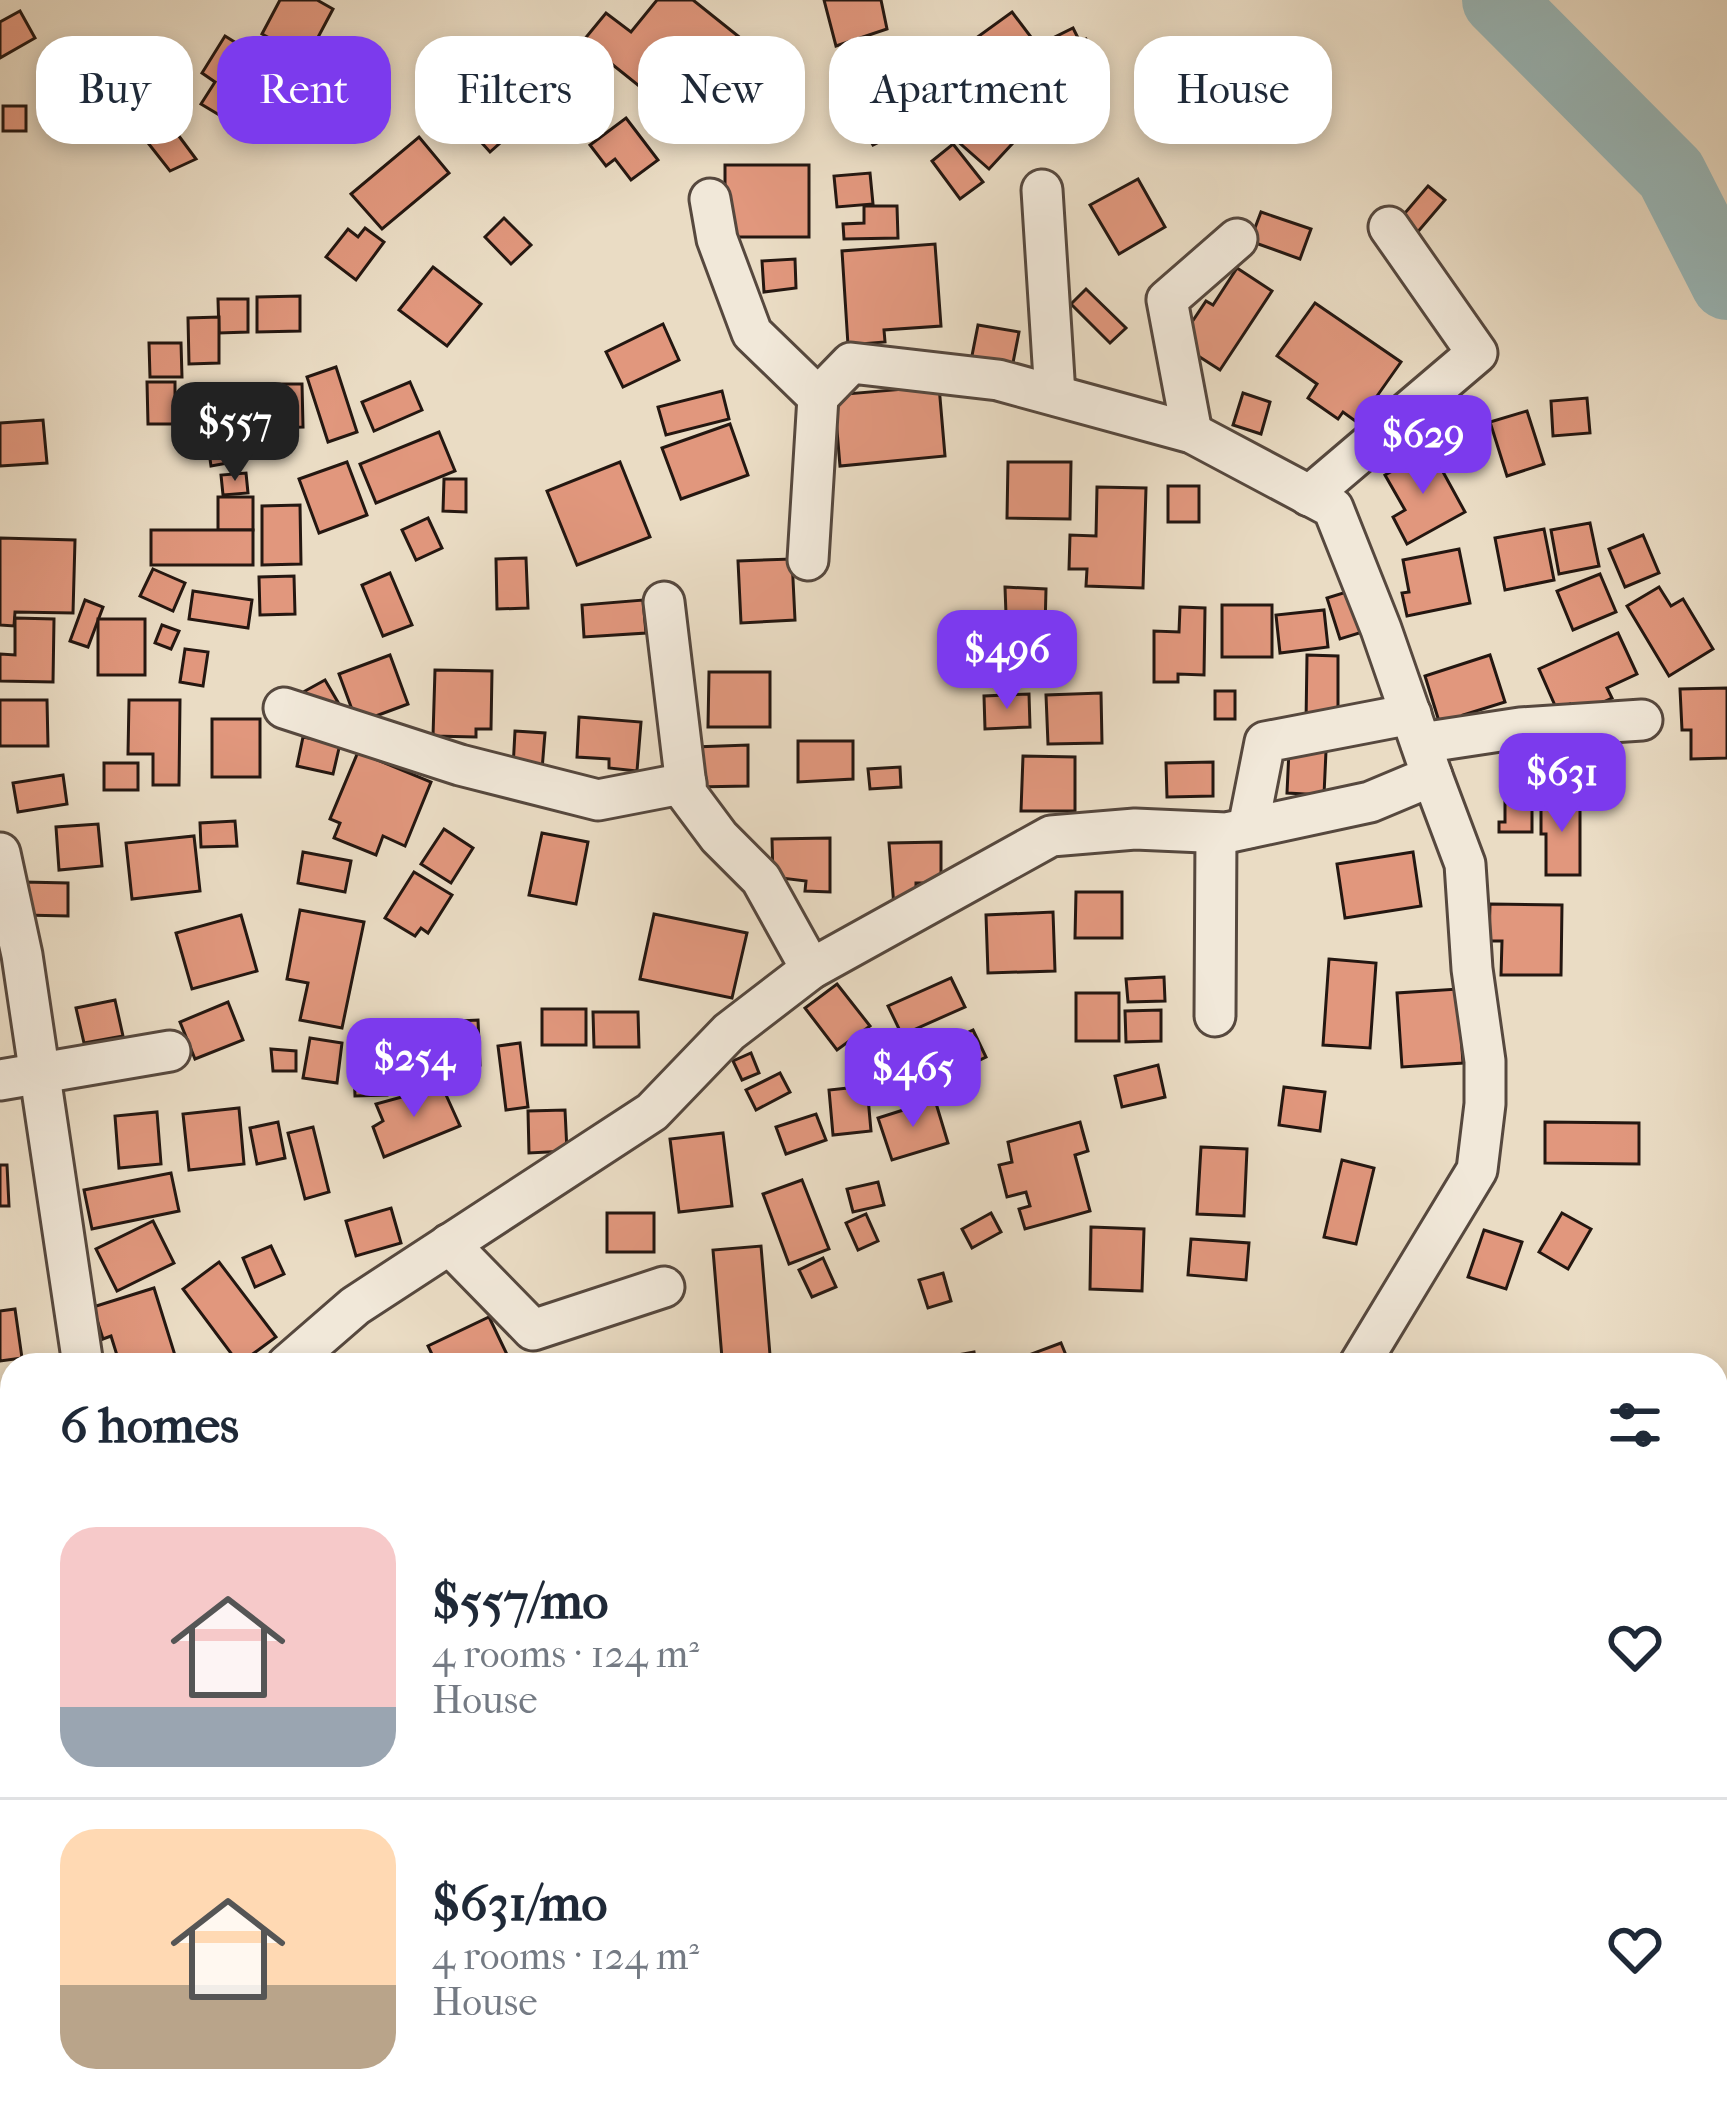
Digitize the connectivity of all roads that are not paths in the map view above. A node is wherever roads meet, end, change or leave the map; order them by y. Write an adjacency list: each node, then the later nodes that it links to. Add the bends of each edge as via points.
1 (1042, 190): 5 (street)
2 (710, 199): 6 (street, via 752,333)
3 (1389, 227): 8 (street, via 1477,353)
4 (1237, 239): 7 (street, via 1167,300)
5 (1054, 395): 6 (street, via 998,380 851,363); 7 (street)
6 (818, 397): 9 (street)
7 (1192, 433): 8 (street)
8 (1310, 496): 13 (street, via 1333,508)
9 (808, 560)
10 (664, 602): 14 (street)
11 (284, 708): 14 (street, via 598,800)
12 (1642, 720): 13 (street)
13 (1422, 744): 15 (street, via 1370,802); 15 (street, via 1265,742); 25 (street, via 1465,864 1485,1104 1477,1170)
14 (686, 783): 17 (street, via 719,837 760,880)
15 (1232, 830): 17 (street, via 1052,836); 18 (street)
16 (0, 853): 20 (street, via 11,888)
17 (811, 969): 21 (street, via 729,1031 652,1112)
18 (1215, 1016)
19 (170, 1052): 20 (street)
20 (20, 1077): 23 (street)
21 (449, 1244): 22 (street, via 532,1330); 24 (street)
22 (664, 1287)
23 (80, 1353)
24 (301, 1353)
25 (1366, 1353)

